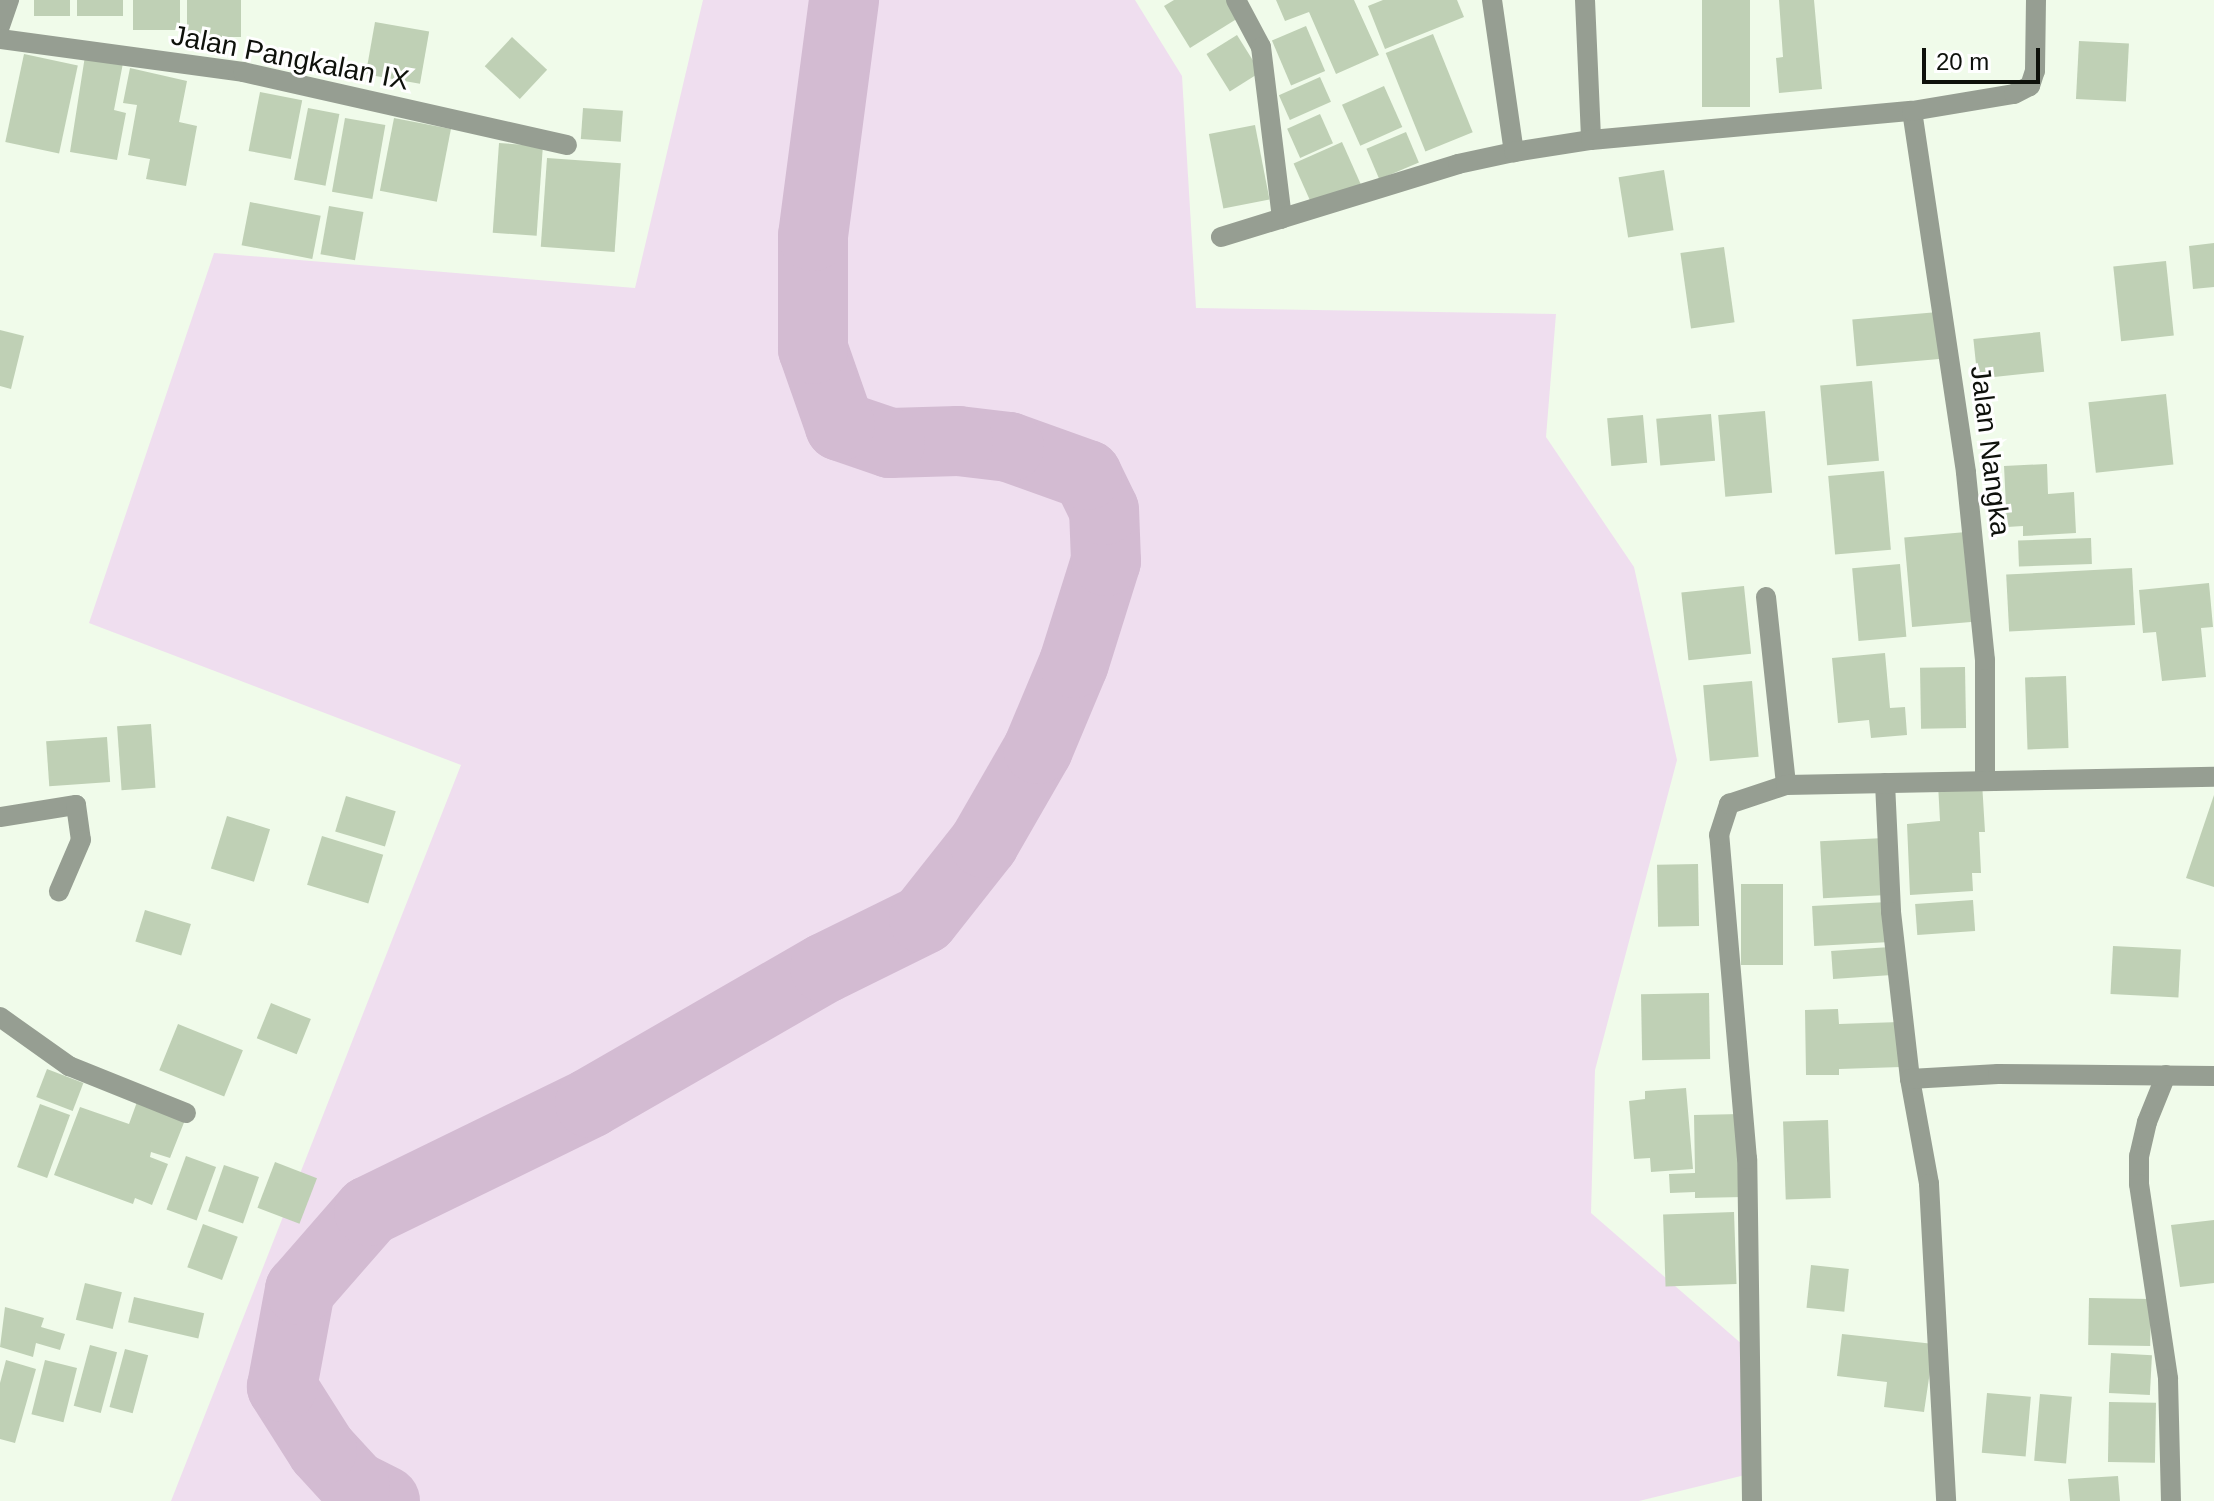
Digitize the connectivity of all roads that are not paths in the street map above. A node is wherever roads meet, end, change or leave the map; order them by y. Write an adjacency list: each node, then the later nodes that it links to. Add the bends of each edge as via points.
1 (9, 0): 6 (street)
2 (1236, 0): 12 (street, via 1261,47)
3 (1492, 0): 11 (street)
4 (1585, 0): 9 (street)
5 (2036, 0): 8 (street, via 2030,86 2014,94)
6 (0, 26)
7 (0, 39): 10 (street, Jalan Pangkalan IX, via 243,72)
8 (1912, 111): 9 (street); 16 (street, Jalan Nangka, via 1966,472 1985,660)
9 (1591, 140): 11 (street)
10 (567, 145)
11 (1514, 152): 12 (street, via 1458,164)
12 (1282, 219): 13 (street)
13 (1221, 237)
14 (1766, 597): 18 (street)
15 (2214, 777): 16 (street)
16 (1985, 779): 17 (street)
17 (1885, 783): 18 (street); 24 (street, via 1891,912)
18 (1786, 785): 26 (street, via 1729,804 1719,835 1747,1159)
19 (0, 817): 20 (street, via 76,805 81,840)
20 (59, 891)
21 (0, 1017): 25 (street, via 69,1066)
22 (2166, 1075): 23 (street); 24 (street); 28 (street, via 2147,1122 2139,1184 2168,1379)
23 (2214, 1076)
24 (1910, 1079): 27 (street, via 1929,1184)
25 (186, 1113)
26 (1752, 1501)
27 (1946, 1501)
28 (2171, 1501)

